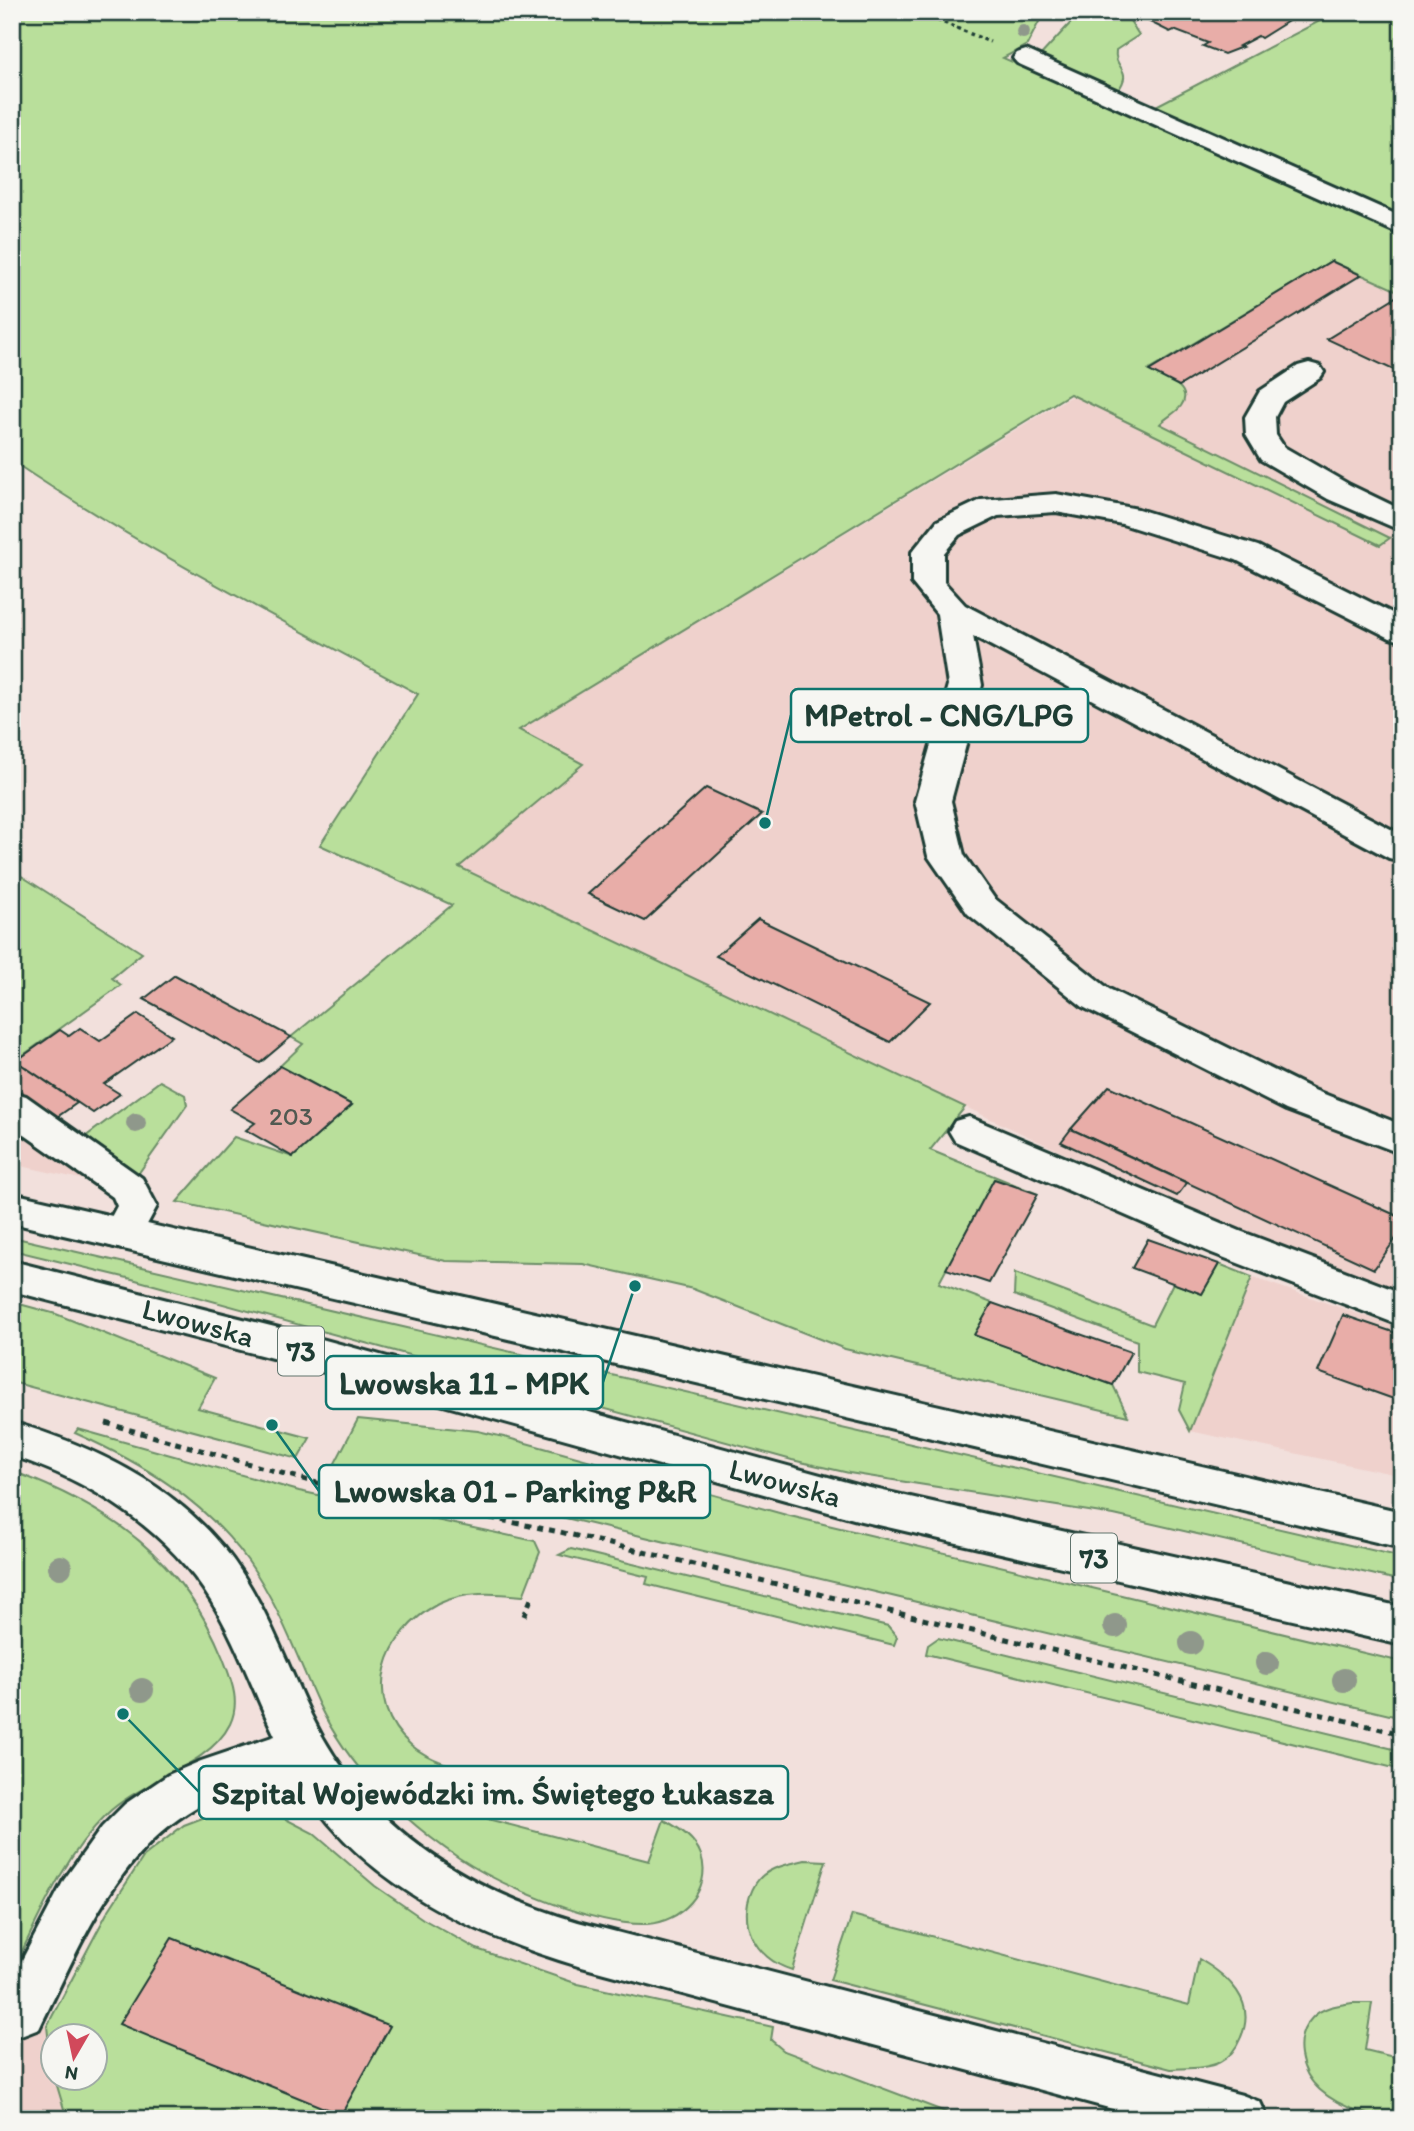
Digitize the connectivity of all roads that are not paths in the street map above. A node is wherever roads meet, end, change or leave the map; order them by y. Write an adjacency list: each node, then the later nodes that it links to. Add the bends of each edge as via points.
1 (1026, 58): 2 (main road)
2 (1402, 226)
3 (1309, 372): 4 (main road, via 1271,397 1260,417 1261,435 1272,453)
4 (1402, 522)
5 (953, 612): 6 (main road, via 928,583 928,552 948,528 992,507 1056,503 1127,516 1247,553); 7 (main road); 10 (main road, via 965,685 933,801 946,856 981,906 1096,998 1300,1100)
6 (1402, 631)
7 (1402, 850)
8 (12, 1106): 12 (main road, via 128,1188 137,1206)
9 (969, 1132): 14 (main road, via 1226,1242)
10 (1402, 1140)
11 (12, 1208): 12 (main road)
12 (122, 1234): 16 (main road)
13 (12, 1276): 17 (main road, Lwowska / 73, via 800,1488)
14 (1402, 1310)
15 (12, 1439): 18 (main road, via 77,1462 139,1499 190,1540 226,1586)
16 (1402, 1530)
17 (1402, 1626)
18 (304, 1747): 19 (main road, via 222,1774 169,1798 125,1833 92,1876); 20 (main road, via 330,1790 373,1836 442,1887 515,1925)
19 (21, 2013)
20 (1242, 2119)

